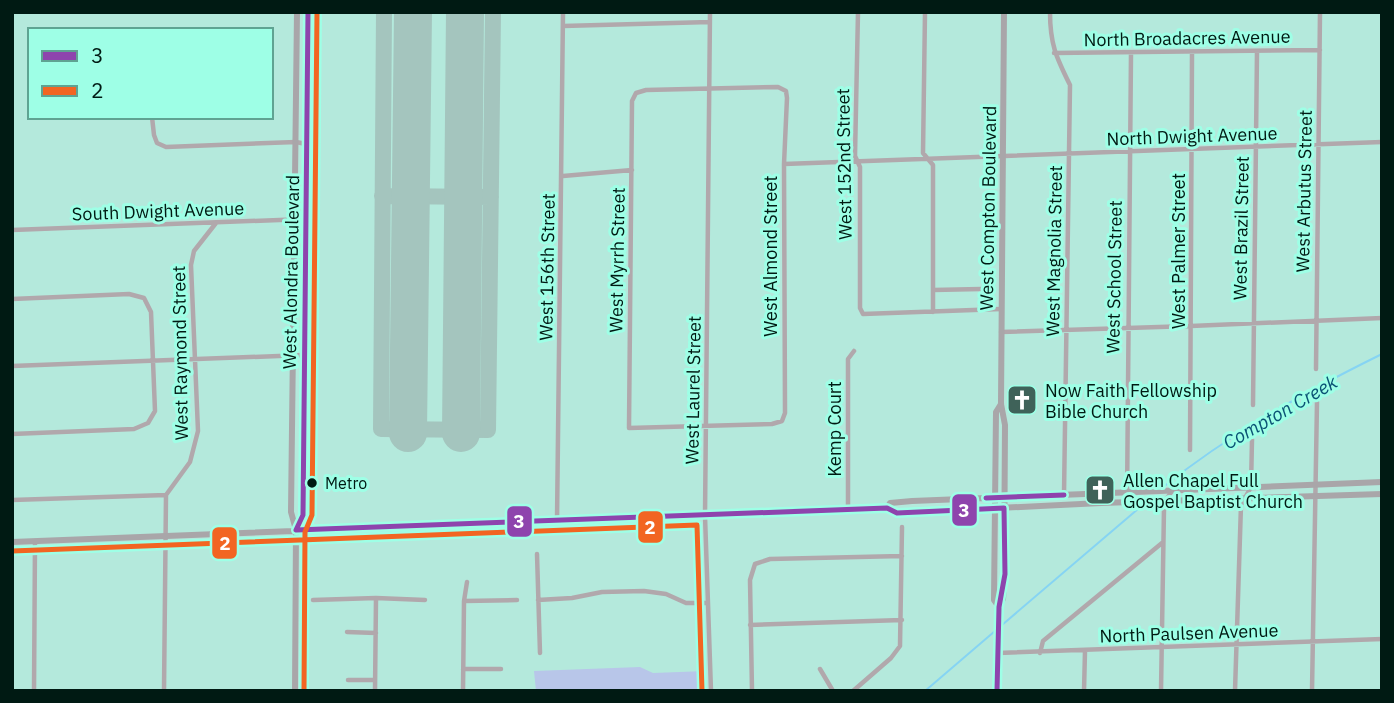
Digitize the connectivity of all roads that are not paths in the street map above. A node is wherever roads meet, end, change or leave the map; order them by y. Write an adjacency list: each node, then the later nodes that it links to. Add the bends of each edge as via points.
1 (297, 12): 19 (main road, West Alondra Boulevard)
2 (308, 12): 21 (main road, West Alondra Boulevard)
3 (563, 12): 11 (street, West 156th Street)
4 (710, 12): 10 (street, West Laurel Street)
5 (859, 12): 29 (street, West 152nd Street)
6 (925, 12): 28 (street, via 923,153)
7 (1004, 12): 27 (main road, West Compton Boulevard)
8 (1050, 12): 16 (street, West Magnolia Street)
9 (1321, 12): 12 (street, West Arbutus Street)
10 (710, 22): 11 (street); 17 (street, West Laurel Street)
11 (562, 26): 32 (street, West 156th Street)
12 (1320, 50): 13 (street, North Broadacres Avenue); 22 (street, West Arbutus Street)
13 (1257, 51): 15 (street, North Broadacres Avenue); 23 (street, West Brazil Street)
14 (1131, 52): 15 (street, North Broadacres Avenue); 16 (street, North Broadacres Avenue); 25 (street, West School Street)
15 (1192, 52): 24 (street, West Palmer Street)
16 (1054, 53): 26 (street, West Magnolia Street, via 1070,85)
17 (710, 89): 30 (street, West Almond Street, via 778,87 786,91); 31 (street, West Myrrh Street, via 636,93 632,102); 59 (street, West Laurel Street)
18 (152, 119): 19 (street, via 157,144 166,147)
19 (296, 142): 21 (street); 34 (main road, West Alondra Boulevard)
20 (1382, 142): 22 (street, North Dwight Avenue)
21 (306, 144): 33 (main road, West Alondra Boulevard)
22 (1318, 145): 23 (street, North Dwight Avenue); 43 (street, West Arbutus Street)
23 (1256, 148): 24 (street, North Dwight Avenue); 44 (street, West Brazil Street)
24 (1192, 149): 25 (street, North Dwight Avenue); 45 (street, West Palmer Street)
25 (1130, 151): 26 (street, North Dwight Avenue); 46 (street, West School Street)
26 (1069, 154): 27 (street, North Dwight Avenue); 47 (street, West Magnolia Street)
27 (1003, 157): 28 (street); 40 (main road, West Compton Boulevard)
28 (928, 159): 29 (street); 38 (street, via 933,165)
29 (857, 162): 30 (street); 41 (street, West 152nd Street, via 860,309 863,314)
30 (784, 164): 59 (street, West Almond Street, via 785,413 782,421 772,424)
31 (632, 170): 32 (street); 59 (street, West Myrrh Street, via 629,428)
32 (563, 176): 83 (street, West 156th Street)
33 (305, 219): 34 (street, South Dwight Avenue); 50 (main road, West Alondra Boulevard)
34 (296, 220): 35 (street, South Dwight Avenue); 51 (main road, West Alondra Boulevard)
35 (216, 223): 36 (street, South Dwight Avenue); 52 (street, West Raymond Street, via 194,251 191,265)
36 (12, 230)
37 (981, 289): 38 (street)
38 (933, 290): 41 (street)
39 (12, 299): 53 (street, via 138,295 151,312)
40 (1001, 309): 41 (street); 48 (main road, West Compton Boulevard)
41 (933, 312)
42 (1382, 318): 43 (street)
43 (1316, 320): 44 (street); 55 (street, West Arbutus Street)
44 (1254, 323): 45 (street); 58 (street, West Brazil Street)
45 (1191, 326): 46 (street); 62 (street, West Palmer Street)
46 (1128, 328): 47 (street); 67 (street, West School Street)
47 (1066, 329): 48 (street); 69 (street, West Magnolia Street)
48 (1001, 332): 57 (main road, West Compton Boulevard)
49 (854, 351): 81 (street, Kemp Court, via 848,359)
50 (304, 355): 51 (street); 85 (main road, West Alondra Boulevard, via 303,515)
51 (292, 356): 52 (street); 85 (main road, West Alondra Boulevard, via 291,512)
52 (194, 359): 53 (street); 68 (street, West Raymond Street, via 195,447)
53 (153, 360): 54 (street); 60 (street, via 155,411 142,427)
54 (12, 366)
55 (1316, 369)
56 (1317, 402): 64 (street)
57 (1001, 404): 71 (main road, West Compton Boulevard); 73 (main road, West Compton Boulevard, via 996,412)
58 (1253, 405)
59 (707, 427): 82 (street, West Laurel Street)
60 (12, 433)
61 (1252, 439): 65 (street)
62 (1190, 450)
63 (1382, 482): 64 (main road)
64 (1315, 485): 65 (main road); 72 (street)
65 (1251, 487): 66 (main road); 74 (street)
66 (1172, 491): 67 (main road); 76 (street)
67 (1127, 492): 69 (main road); 77 (street, West School Street)
68 (166, 495): 75 (street); 86 (street)
69 (1065, 495): 71 (main road)
70 (1382, 495): 72 (main road)
71 (1004, 497): 73 (main road); 80 (main road, West Compton Boulevard)
72 (1315, 497): 74 (main road); 108 (street)
73 (994, 498): 78 (main road, via 890,503); 79 (main road, West Compton Boulevard)
74 (1244, 499): 76 (main road); 109 (street)
75 (12, 500)
76 (1165, 501): 77 (main road); 89 (street)
77 (1128, 502): 80 (main road)
78 (887, 508): 79 (main road, via 897,513); 81 (main road)
79 (995, 508): 80 (main road); 102 (main road, West Compton Boulevard, via 994,600)
80 (1004, 508): 102 (main road, West Compton Boulevard)
81 (848, 510): 82 (main road)
82 (705, 516): 83 (main road); 101 (street, West Laurel Street)
83 (557, 522): 85 (main road)
84 (902, 527): 91 (street)
85 (296, 530): 86 (main road); 122 (main road, West Alondra Boulevard)
86 (165, 536): 87 (main road); 121 (street)
87 (36, 541): 88 (main road); 120 (street)
88 (12, 542)
89 (1163, 542): 110 (street); 114 (street, via 1043,641)
90 (537, 554): 99 (street)
91 (902, 556): 93 (street, via 770,559); 103 (street)
92 (750, 560): 93 (street)
93 (755, 564): 104 (street, via 750,580)
94 (467, 582): 100 (street)
95 (376, 598): 96 (street); 97 (street); 106 (street)
96 (313, 600)
97 (425, 600)
98 (517, 600): 100 (street)
99 (538, 600): 101 (street, via 646,592 686,603); 112 (street)
100 (464, 601): 115 (street)
101 (707, 603): 125 (street, West Laurel Street)
102 (999, 607): 113 (main road, West Compton Boulevard)
103 (902, 620): 104 (street); 128 (street, via 896,652)
104 (750, 625): 126 (street)
105 (347, 632): 106 (street)
106 (376, 633): 119 (street)
107 (1382, 639): 108 (street, North Paulsen Avenue)
108 (1313, 642): 109 (street, North Paulsen Avenue); 133 (street)
109 (1236, 645): 110 (street, North Paulsen Avenue); 132 (street)
110 (1161, 648): 111 (street, North Paulsen Avenue); 131 (street)
111 (1085, 651): 114 (street, North Paulsen Avenue); 130 (street)
112 (540, 653)
113 (998, 653): 114 (street, North Paulsen Avenue); 129 (main road, West Compton Boulevard)
114 (1040, 653)
115 (463, 669): 116 (street); 124 (street)
116 (501, 669)
117 (820, 669): 127 (street)
118 (348, 680): 119 (street)
119 (375, 680): 123 (street)
120 (34, 691)
121 (164, 691)
122 (295, 691)
123 (375, 691)
124 (463, 691)
125 (711, 691)
126 (752, 691)
127 (833, 691)
128 (853, 691)
129 (997, 691)
130 (1084, 691)
131 (1161, 691)
132 (1236, 691)
133 (1312, 691)

